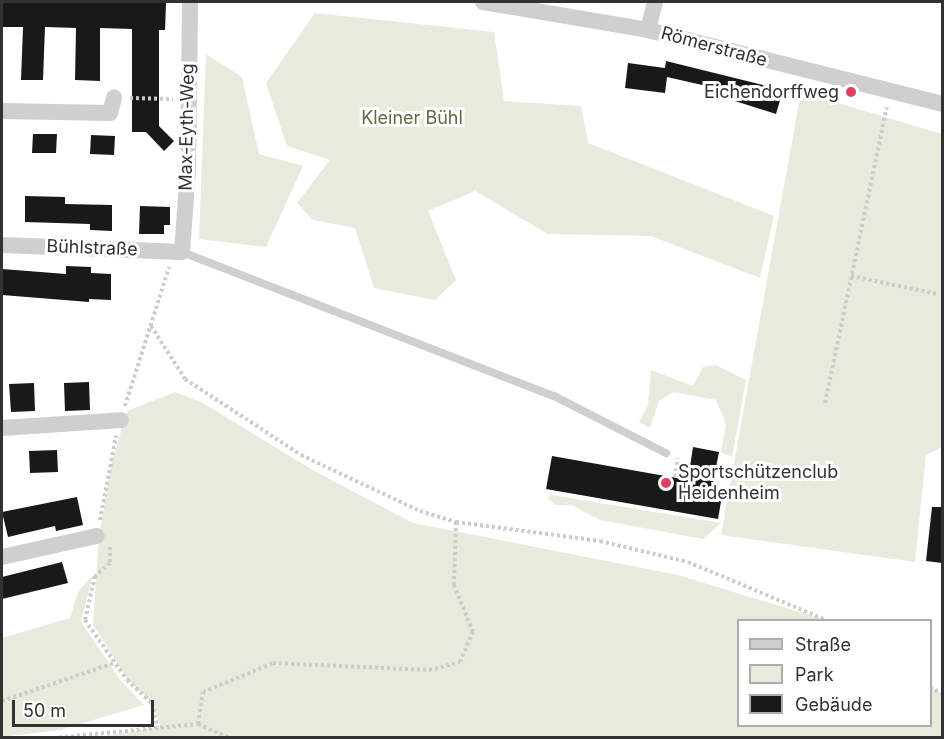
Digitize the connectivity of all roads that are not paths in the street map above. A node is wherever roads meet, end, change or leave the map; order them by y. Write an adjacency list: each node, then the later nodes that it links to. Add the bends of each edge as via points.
1 (190, 2): 9 (street, Max-Eyth-Weg, via 188,170)
2 (483, 2): 4 (street, Römerstraße)
3 (655, 2): 4 (street)
4 (648, 30): 6 (street, Römerstraße)
5 (114, 98): 7 (street, via 110,113)
6 (942, 104)
7 (2, 111)
8 (2, 245): 9 (street, Bühlstraße)
9 (182, 252): 12 (lane, via 554,396)
10 (121, 420): 11 (street)
11 (2, 428)
12 (666, 453)
13 (97, 536): 14 (street)
14 (2, 557)

